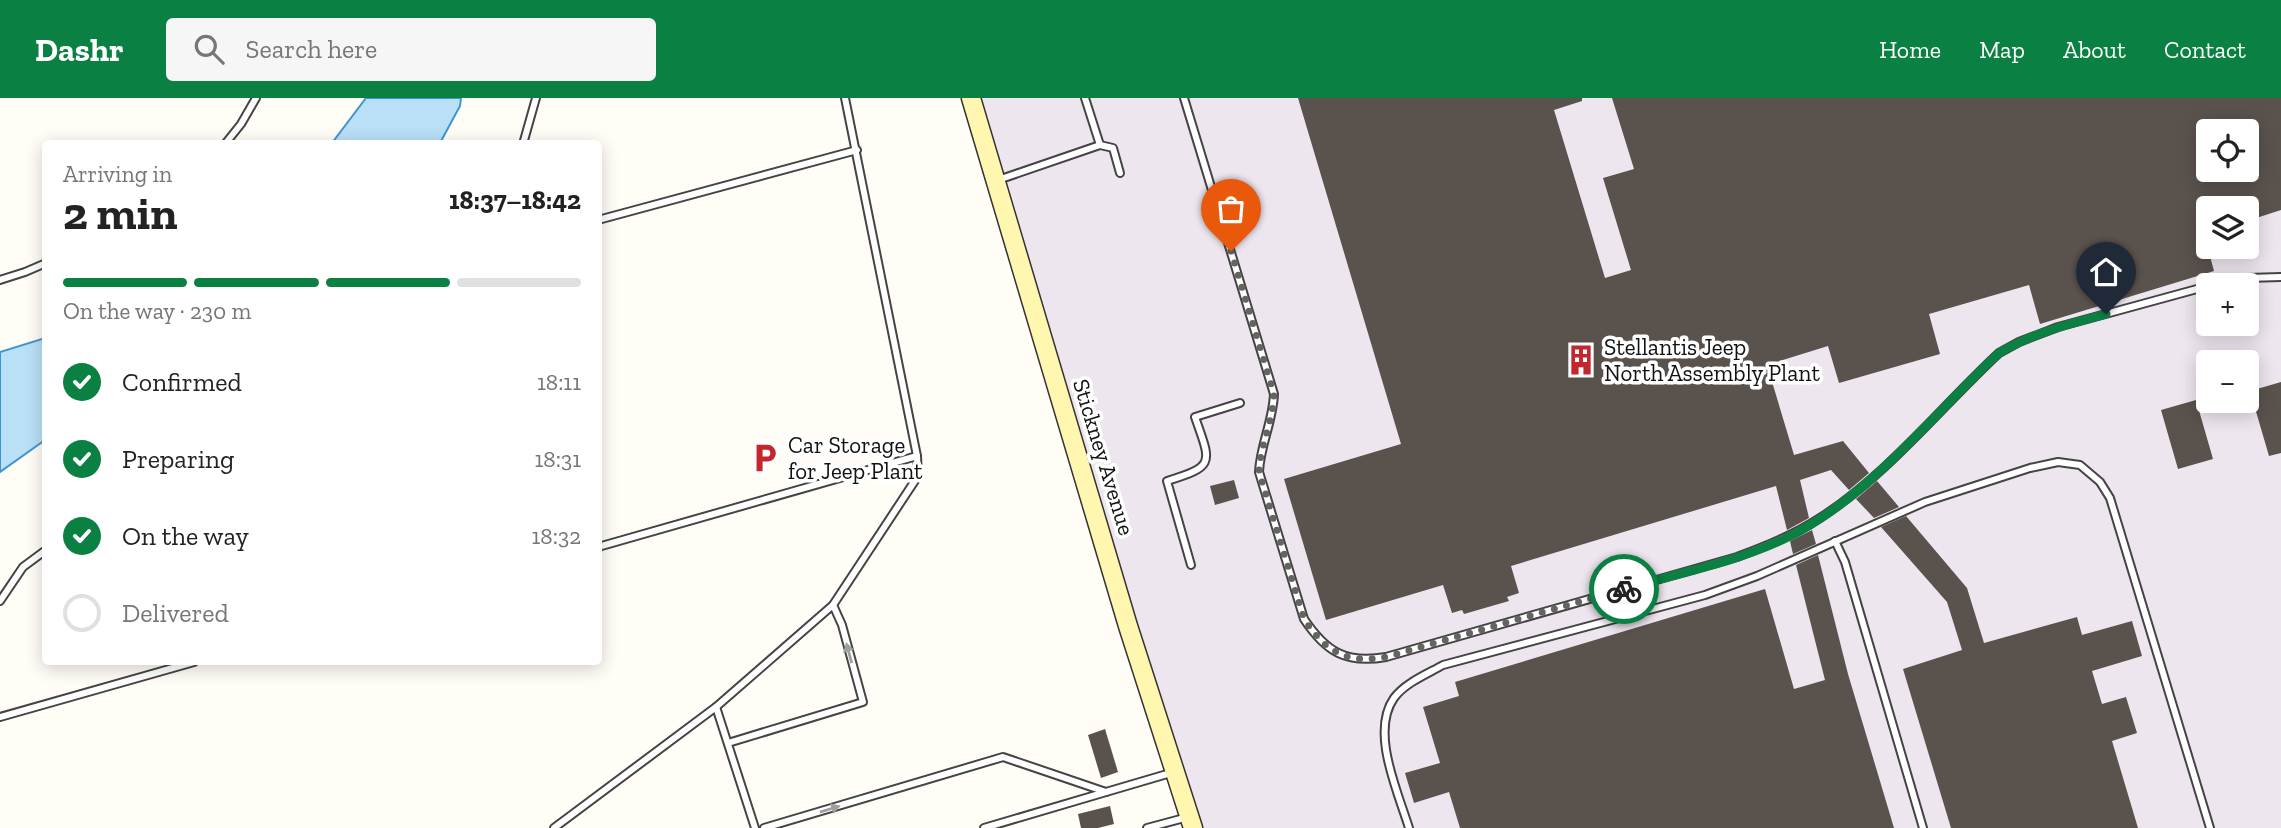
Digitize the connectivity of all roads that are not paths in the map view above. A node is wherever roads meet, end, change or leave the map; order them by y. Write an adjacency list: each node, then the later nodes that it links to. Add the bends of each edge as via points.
1 (256, 98): 7 (lane)
2 (536, 98): 8 (lane)
3 (845, 98): 10 (lane)
4 (971, 98): 12 (street, Stickney Avenue)
5 (1085, 98): 9 (lane)
6 (1184, 98): 18 (lane, via 1274,394 1259,472 1304,619 1330,649 1348,657 1386,657 1737,557 1782,540 1821,518 1861,486 2009,347 2058,327)
7 (228, 140)
8 (524, 140)
9 (1100, 145): 11 (lane, via 1113,148); 12 (lane)
10 (857, 150): 13 (lane); 20 (lane)
11 (1120, 173)
12 (996, 180): 31 (street, Stickney Avenue)
13 (602, 219)
14 (42, 265): 17 (lane)
15 (2281, 277): 16 (lane)
16 (2259, 278)
17 (0, 280)
18 (2196, 290)
19 (1240, 403): 24 (lane, via 1195,417 1206,449 1204,466 1167,481)
20 (917, 456): 22 (lane); 26 (lane, via 918,476)
21 (1835, 541): 39 (lane, via 1705,595 1443,666 1417,679 1394,698 1383,737); 40 (lane); 41 (lane, via 1924,502 2030,468 2058,462 2080,465 2110,498)
22 (602, 546)
23 (42, 553): 25 (lane, via 23,567)
24 (1191, 565)
25 (0, 601)
26 (833, 605): 28 (lane); 30 (lane, one-way to 26, via 863,702)
27 (183, 665): 29 (lane)
28 (716, 707): 30 (lane); 34 (lane)
29 (0, 716)
30 (728, 743): 35 (lane)
31 (1175, 772): 32 (lane); 33 (street, Stickney Avenue)
32 (1106, 792): 36 (lane, one-way to 32, via 1003,757); 37 (lane)
33 (1191, 822): 38 (lane)
34 (554, 828)
35 (755, 828)
36 (764, 828)
37 (984, 828)
38 (1147, 828)
39 (1409, 828)
40 (1923, 828)
41 (2210, 828)

